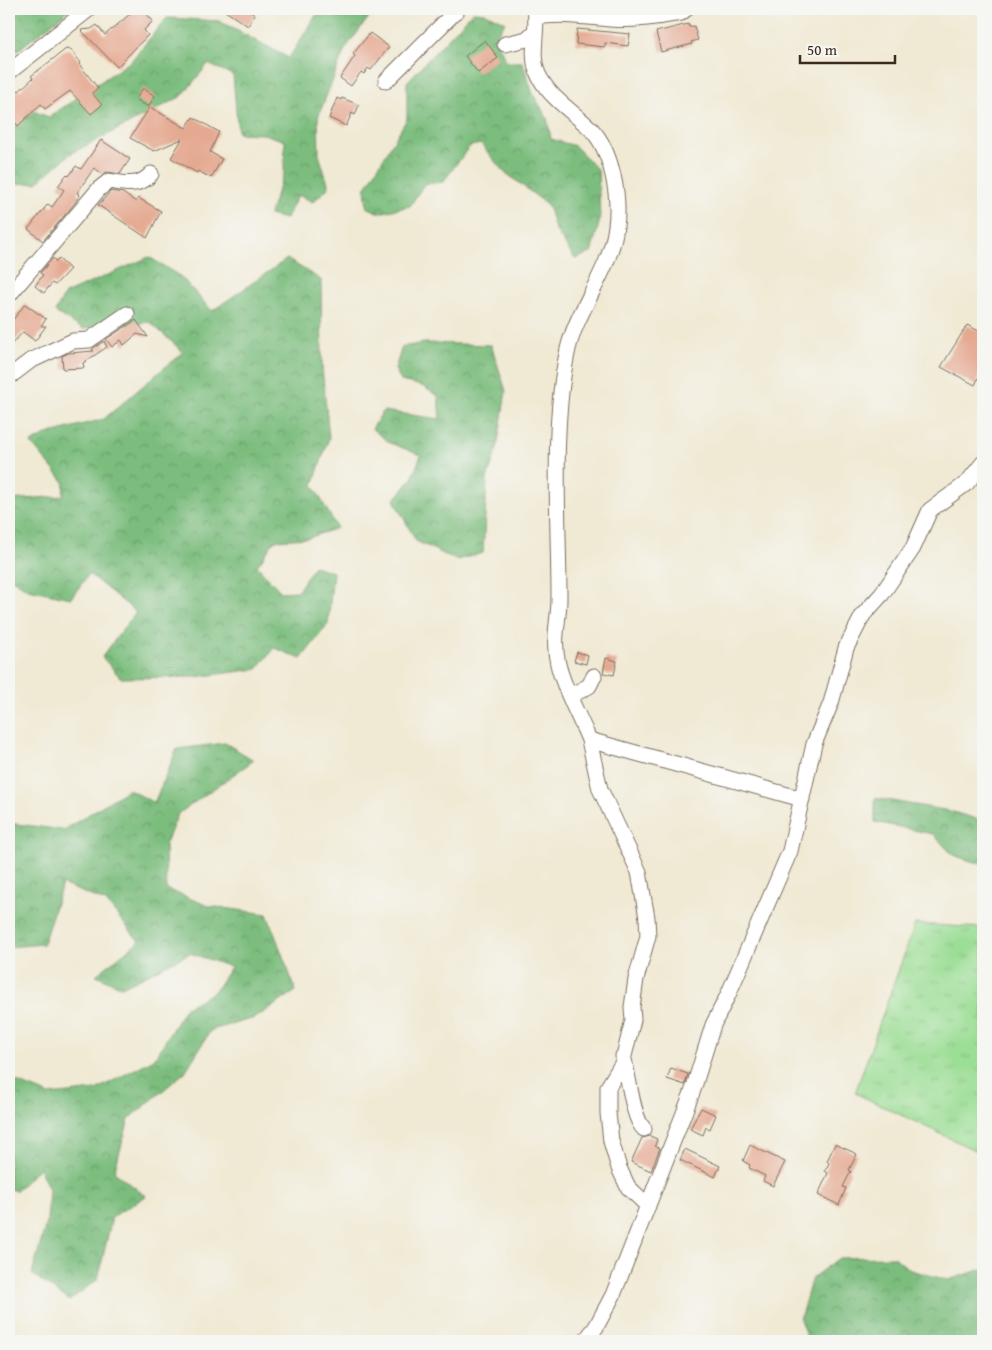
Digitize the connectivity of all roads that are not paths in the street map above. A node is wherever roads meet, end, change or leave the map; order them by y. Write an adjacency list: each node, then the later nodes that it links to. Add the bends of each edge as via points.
1 (89, 9): 6 (street)
2 (458, 9): 7 (street)
3 (686, 10): 4 (street, via 640,19 572,15)
4 (535, 19): 5 (street, via 527,40); 14 (street, via 534,57 539,77 555,98 593,131 607,152 616,216 610,249 568,347 563,374 558,459 559,601 554,633 558,664)
5 (505, 44)
6 (9, 72)
7 (386, 81)
8 (151, 174): 9 (street, via 139,183 109,181 98,189)
9 (9, 295)
10 (127, 314): 11 (street, via 89,340 73,341 30,361)
11 (9, 376)
12 (983, 463): 16 (street, via 967,483 930,510 913,548 882,594 863,615 846,648 831,703 814,744)
13 (594, 676): 14 (street, via 590,686)
14 (570, 696): 15 (street)
15 (589, 740): 16 (street); 17 (street, via 600,788 639,872 647,918 648,936 636,978 633,1020)
16 (802, 799): 19 (street, via 790,851 713,1025 693,1090)
17 (623, 1056): 18 (street, via 638,1123); 19 (street, via 622,1064 608,1087 611,1141 628,1187)
18 (644, 1129)
19 (648, 1206): 20 (street, via 612,1295)
20 (585, 1341)

